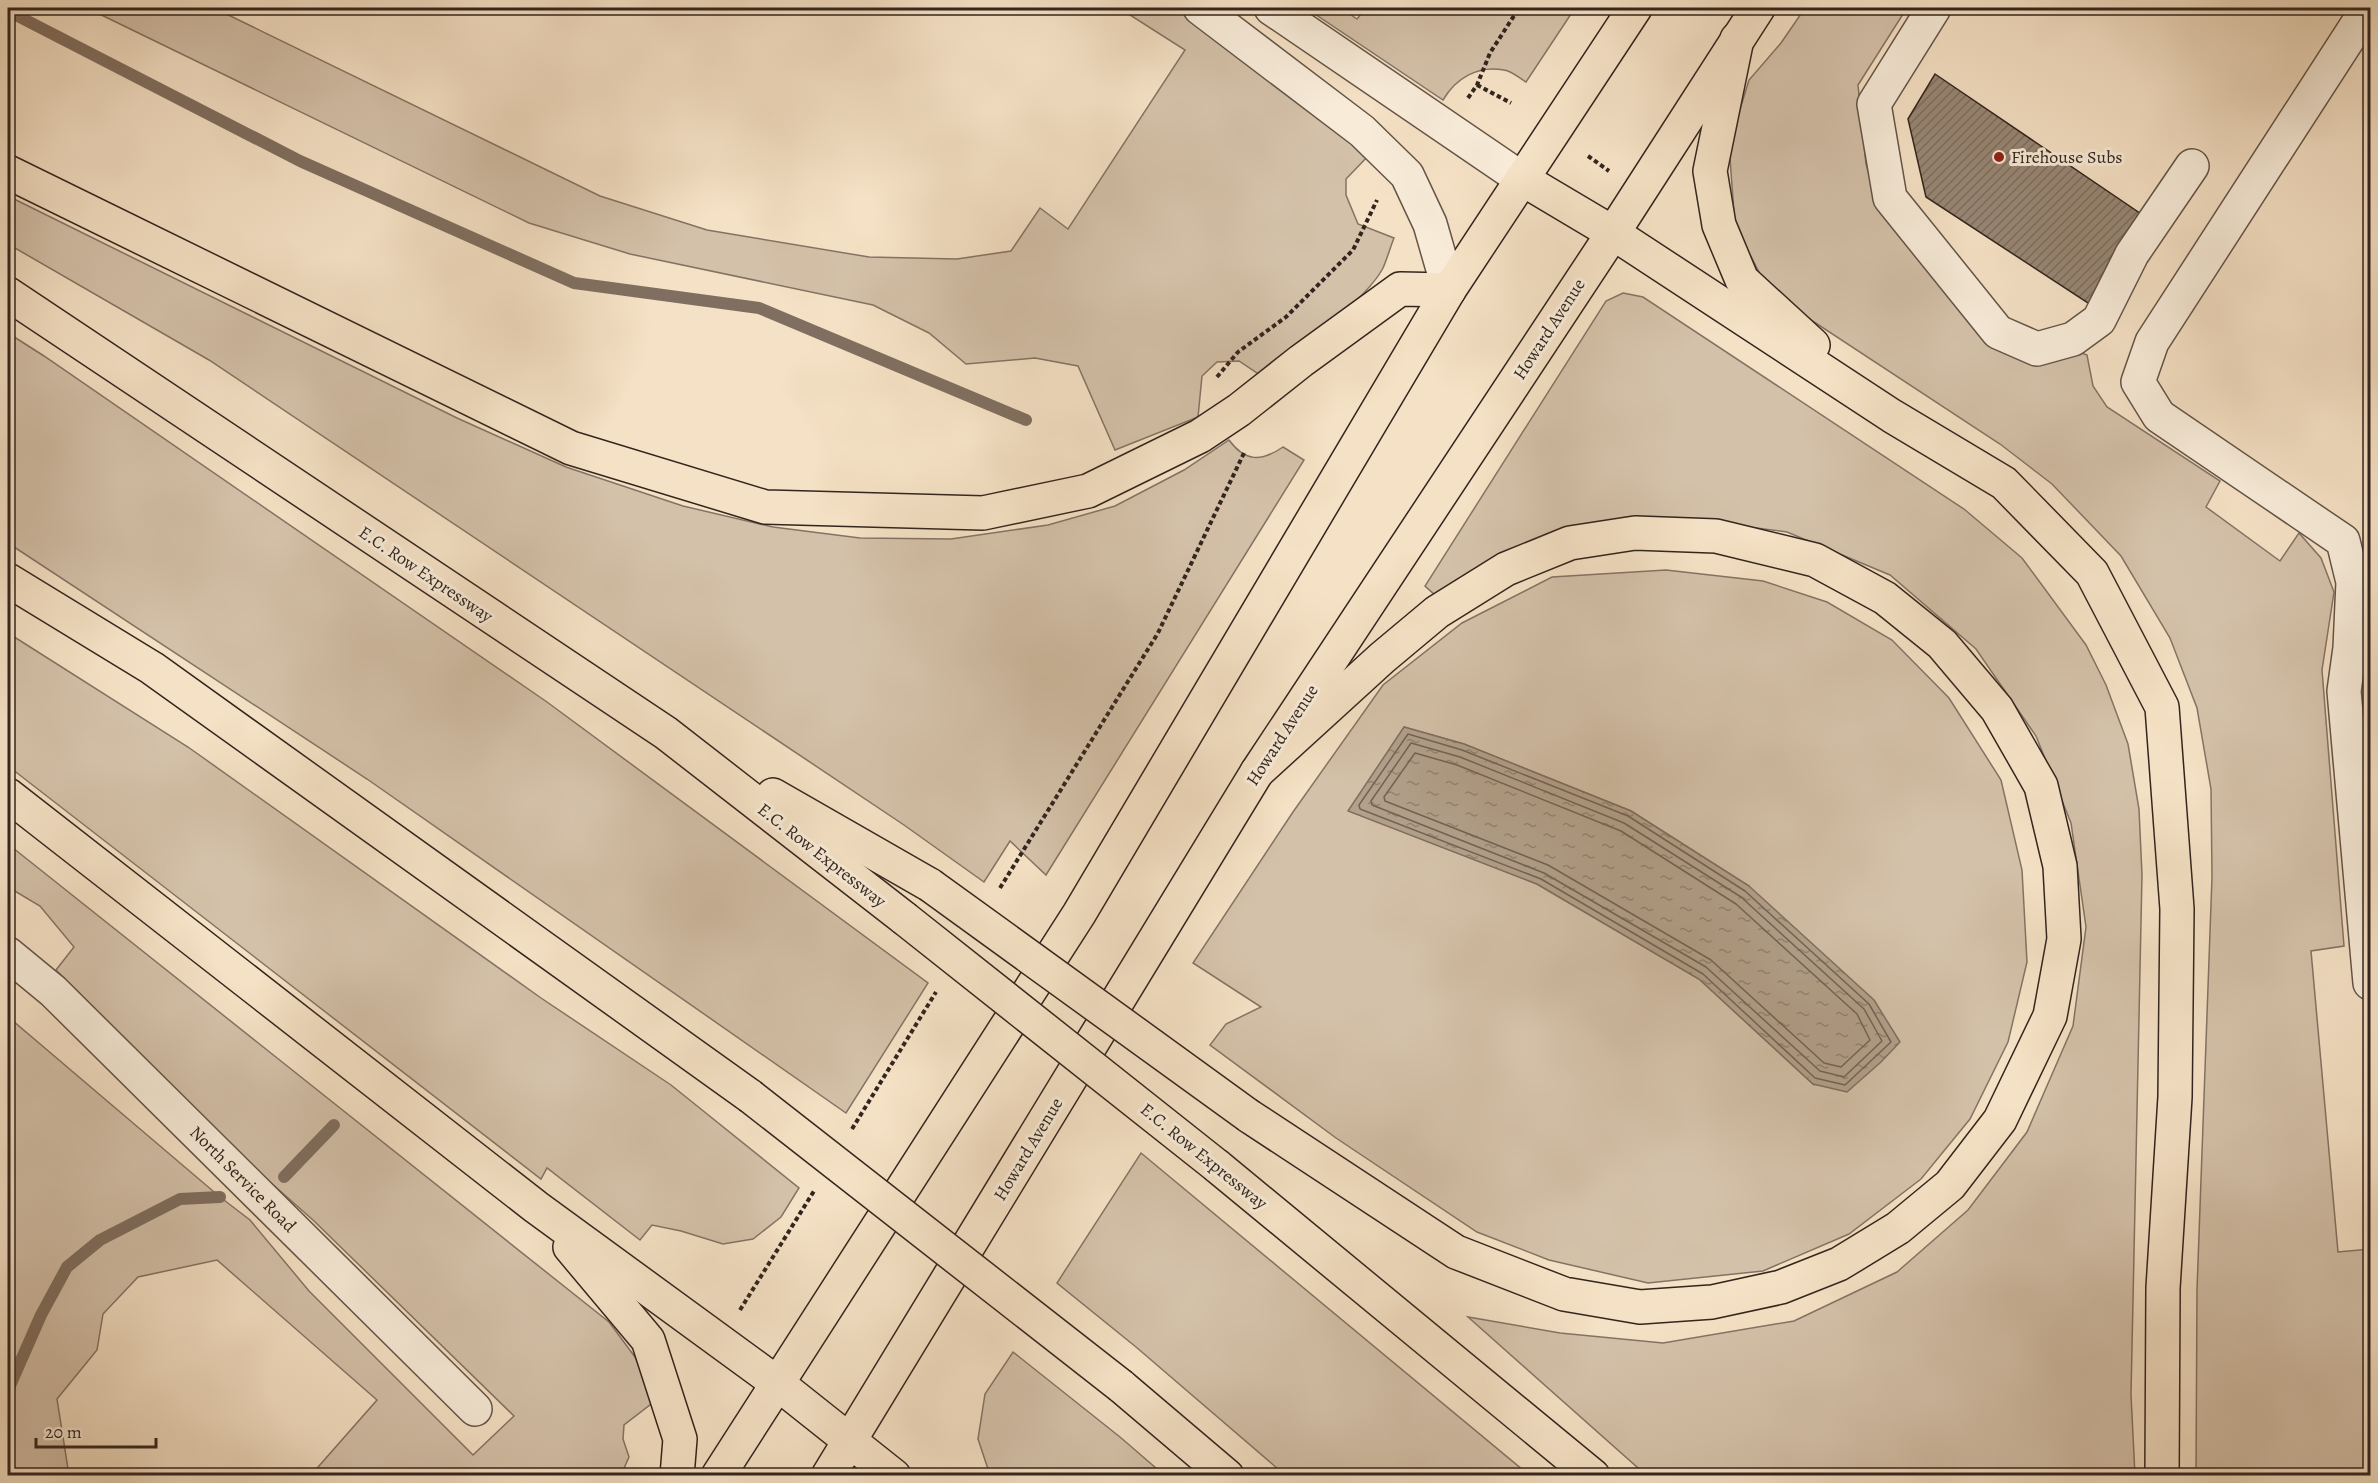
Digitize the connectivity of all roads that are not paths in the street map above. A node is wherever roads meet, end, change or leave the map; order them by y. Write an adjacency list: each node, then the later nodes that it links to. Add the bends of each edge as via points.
1 (1200, 8): 12 (street, via 1362,131 1407,175 1430,225)
2 (1271, 8): 10 (street)
3 (1635, 8): 10 (main road)
4 (1758, 8): 7 (main road, Howard Avenue)
5 (1934, 8): 8 (street, via 1874,104 1890,198 1998,332 2037,349 2073,339 2099,320 2132,255)
6 (2368, 8): 17 (street, via 2152,342 2138,382 2159,417 2343,541 2354,582)
7 (1737, 39): 11 (main road, Howard Avenue); 14 (main road, via 1710,171 1719,225 1742,280)
8 (2192, 166)
9 (8, 172): 12 (main road, via 571,448 765,507 983,513 1088,491 1200,436 1400,289)
10 (1522, 179): 11 (main road); 12 (main road)
11 (1613, 233): 14 (main road); 20 (main road, Howard Avenue)
12 (1449, 290): 25 (main road, via 1079,914)
13 (8, 294): 18 (main road, E.C. Row Expressway)
14 (1892, 416): 34 (main road, via 2004,483 2092,573 2162,707 2177,909 2175,1097 2163,1288)
15 (8, 580): 32 (main road, bridge, via 152,668 750,1095 1121,1386)
16 (2370, 583): 17 (street)
17 (2351, 612): 19 (street, via 2344,691)
18 (666, 734): 20 (main road, bridge, via 930,885 1249,1116 1456,1252 1564,1294 1640,1307 1712,1302 1769,1290 1839,1264 1898,1228 1950,1185 2000,1120 2050,1016 2064,939 2060,866 2041,786 1997,709 1949,652 1885,598 1815,560 1716,536 1635,533 1570,543 1506,569 1437,612); 33 (main road, E.C. Row Expressway, bridge, via 1217,1166)
19 (2360, 758): 23 (street)
20 (1257, 772): 27 (main road, Howard Avenue)
21 (8, 795): 24 (main road)
22 (8, 954): 26 (street, North Service Road, via 53,991)
23 (2370, 983)
24 (536, 1207): 25 (main road); 28 (main road, via 648,1340 680,1439)
25 (777, 1383): 27 (main road); 29 (main road)
26 (476, 1409)
27 (850, 1442): 30 (main road, Howard Avenue); 31 (main road)
28 (677, 1476)
29 (718, 1476)
30 (828, 1476)
31 (894, 1476)
32 (1227, 1476)
33 (1593, 1476)
34 (2163, 1476)

